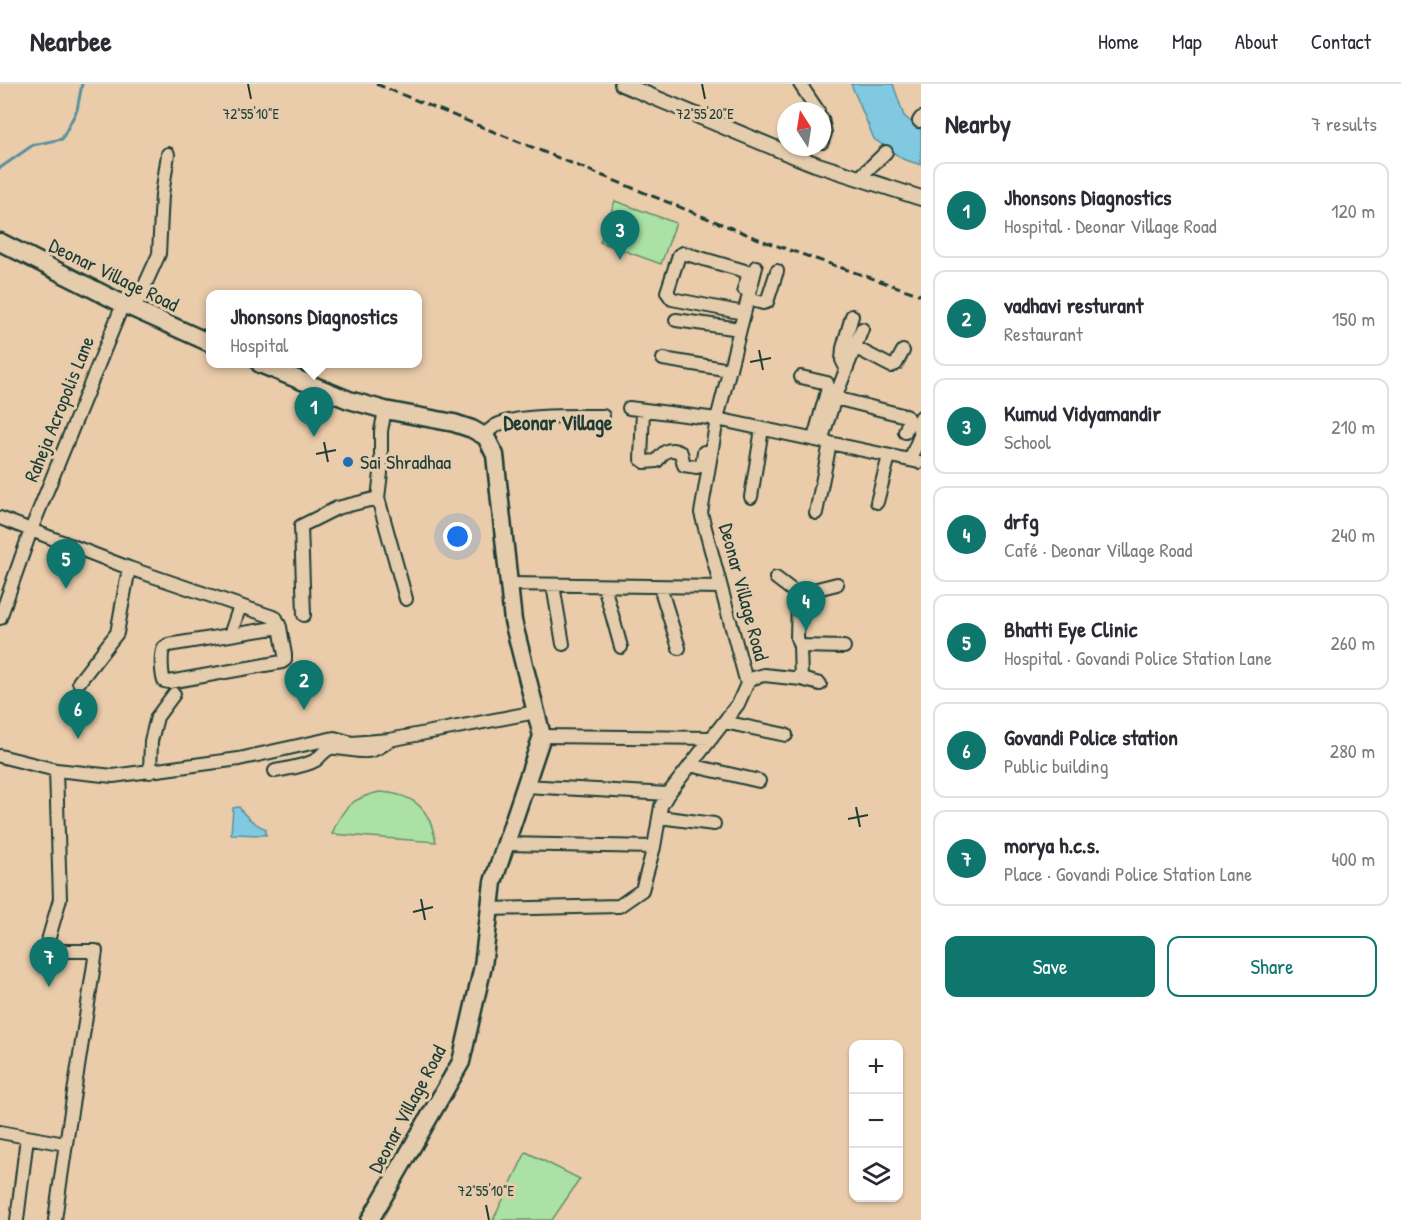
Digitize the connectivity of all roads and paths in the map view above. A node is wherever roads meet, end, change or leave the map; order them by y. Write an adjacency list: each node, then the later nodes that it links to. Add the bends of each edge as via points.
1 (800, 84): 3 (street)
2 (626, 85): 7 (street)
3 (812, 102)
4 (886, 152): 8 (street)
5 (168, 154): 14 (street, Raheja Acropolis Lane, via 159,254)
6 (818, 156): 7 (street)
7 (815, 164): 8 (street)
8 (860, 177): 9 (street)
9 (921, 198)
10 (0, 242): 14 (main road, Deonar Village Road)
11 (756, 267): 13 (street, Deonar Village Road)
12 (777, 271): 13 (street, via 766,302)
13 (748, 299): 15 (street, Deonar Village Road)
14 (128, 306): 20 (main road, Deonar Village Road); 47 (street, Raheja Acropolis Lane)
15 (741, 312): 15 (street, via 672,299 668,291 679,255 745,271 748,277); 18 (street, Deonar Village Road)
16 (852, 316): 25 (street, via 843,348)
17 (676, 320): 18 (street)
18 (740, 329): 26 (street, Deonar Village Road)
19 (862, 329): 21 (street)
20 (206, 341)
21 (854, 347): 22 (street, via 891,366); 25 (street)
22 (903, 351)
23 (663, 359): 26 (street)
24 (272, 368): 30 (main road, via 349,400)
25 (846, 368): 28 (street)
26 (730, 369): 34 (street, Deonar Village Road)
27 (801, 377): 40 (street, via 827,383)
28 (836, 398): 36 (street, via 906,416); 40 (street)
29 (628, 408): 31 (street)
30 (385, 410): 38 (main road, via 454,423); 43 (street)
31 (643, 411): 34 (street); 39 (street, via 641,459 645,462 657,461 665,451 678,451 684,465 702,465)
32 (603, 416): 38 (street, via 516,420 496,425)
33 (921, 417): 37 (street)
34 (717, 419): 35 (street); 55 (street, Deonar Village Road, via 700,513)
35 (762, 429): 40 (street); 42 (street)
36 (906, 432)
37 (921, 433): 41 (street, via 914,461)
38 (484, 435): 50 (main road, via 495,455)
39 (707, 435)
40 (822, 441): 41 (street); 45 (street)
41 (889, 456): 44 (street)
42 (751, 496)
43 (378, 498): 57 (street); 59 (street, via 337,508 301,526)
44 (877, 502)
45 (816, 513)
46 (0, 518): 47 (street)
47 (31, 530): 48 (street); 60 (street, Raheja Acropolis Lane)
48 (129, 568): 58 (street); 70 (street, via 117,633)
49 (776, 579): 56 (street)
50 (509, 584): 52 (street); 73 (main road, via 513,621)
51 (837, 584): 56 (street)
52 (552, 585): 53 (street); 63 (street)
53 (604, 586): 54 (street); 65 (street)
54 (660, 586): 55 (street); 67 (street)
55 (721, 587): 69 (street, Deonar Village Road)
56 (797, 594): 64 (street, via 796,638)
57 (406, 599)
58 (240, 606): 61 (street, via 276,618); 62 (street)
59 (304, 615)
60 (0, 618)
61 (280, 627): 62 (street); 62 (street, via 285,656 282,662 164,681 163,652 168,645)
62 (230, 635)
63 (563, 644)
64 (800, 646): 66 (street); 68 (street)
65 (621, 647)
66 (844, 647)
67 (679, 648)
68 (801, 679): 69 (street, via 764,675); 71 (street)
69 (746, 680): 74 (street, Deonar Village Road, via 738,704)
70 (79, 682)
71 (820, 684)
72 (174, 694): 83 (street, via 157,717)
73 (536, 712): 76 (main road); 78 (street)
74 (724, 722): 75 (street); 77 (street, Deonar Village Road)
75 (786, 735)
76 (542, 736): 77 (street); 85 (main road, Deonar Village Road)
77 (712, 738): 80 (street, Deonar Village Road)
78 (389, 740): 82 (street, via 371,751 333,748 304,765); 83 (street, via 352,743 334,738 239,759)
79 (0, 756): 81 (street)
80 (690, 765): 84 (street); 86 (street, Deonar Village Road)
81 (56, 770): 83 (street, via 113,776); 94 (street, via 60,900 45,951 96,951)
82 (275, 771)
83 (150, 772)
84 (759, 781)
85 (525, 786): 86 (street); 89 (main road, Deonar Village Road)
86 (668, 794): 87 (street, Deonar Village Road)
87 (659, 818): 88 (street); 90 (street, Deonar Village Road)
88 (714, 824)
89 (506, 844): 90 (street); 91 (main road, Deonar Village Road, via 493,882)
90 (654, 847): 91 (street, Deonar Village Road, via 642,890 619,906)
91 (490, 909): 97 (main road, Deonar Village Road, via 483,966 461,1062)
92 (0, 1132): 93 (street)
93 (27, 1137): 94 (street); 95 (street)
94 (65, 1144): 96 (street)
95 (18, 1220)
96 (55, 1220)
97 (370, 1220)

